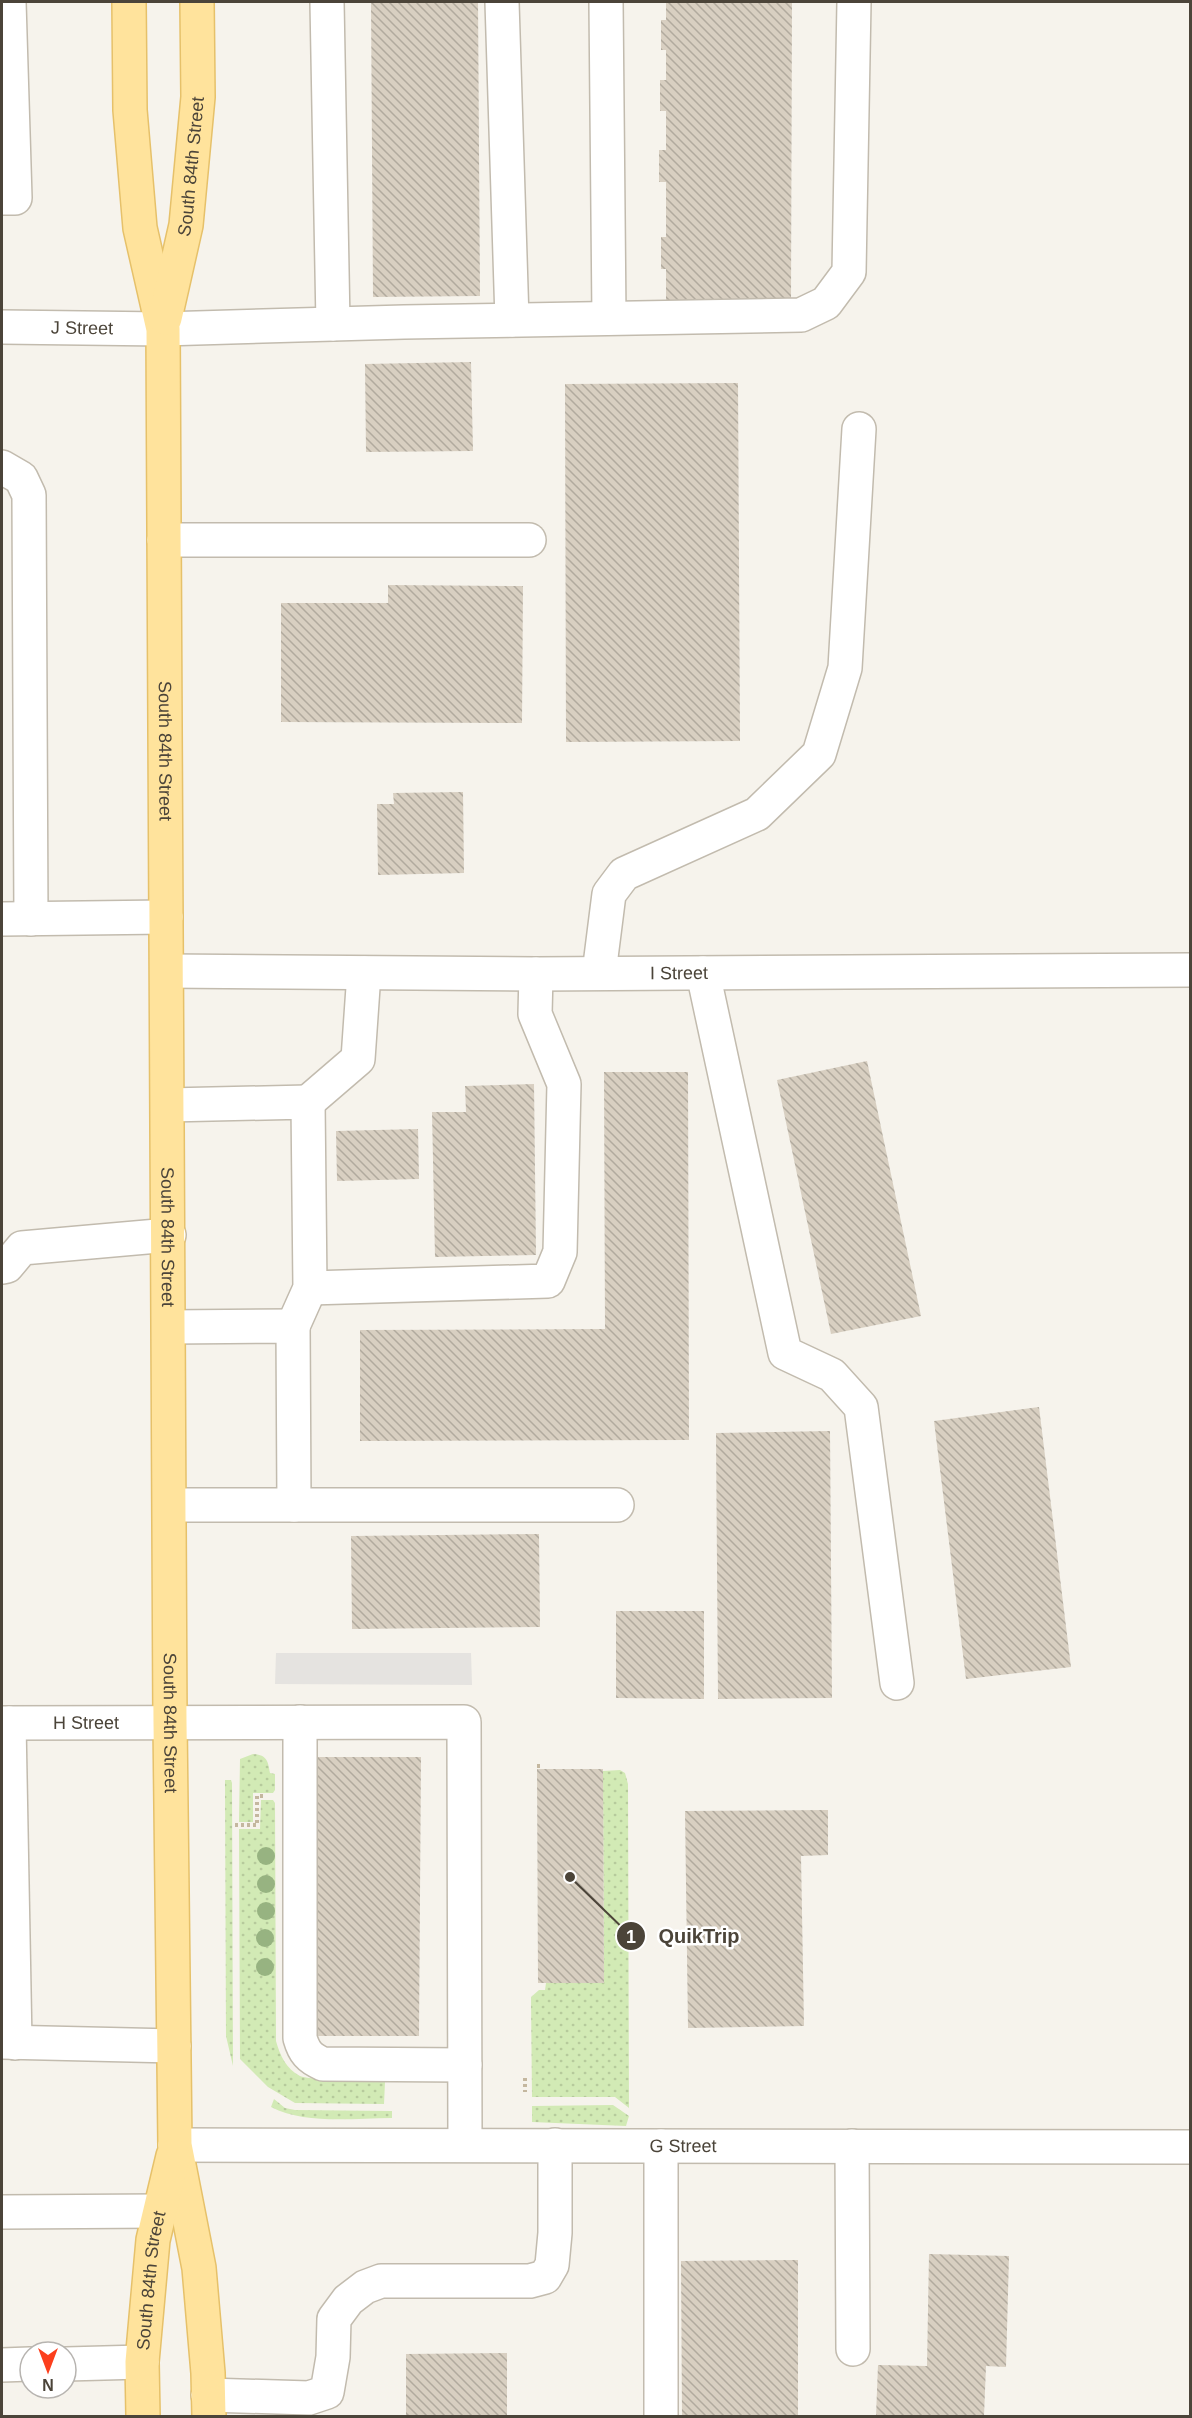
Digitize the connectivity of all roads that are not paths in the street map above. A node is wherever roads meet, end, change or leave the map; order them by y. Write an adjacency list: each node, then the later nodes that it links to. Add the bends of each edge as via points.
1 (11, 2): 8 (street, via 15,198)
2 (129, 2): 13 (main road, South 84th Street, via 130,110 140,228)
3 (197, 2): 13 (main road, South 84th Street, via 198,97 186,225)
4 (327, 2): 11 (street)
5 (502, 2): 10 (street)
6 (606, 2): 9 (street)
7 (854, 2): 9 (street, J Street, via 849,272 826,303 801,315)
8 (2, 198)
9 (609, 318): 10 (street, J Street)
10 (512, 320): 11 (street, J Street)
11 (333, 324): 13 (street, J Street)
12 (2, 327): 13 (street, J Street)
13 (163, 329): 16 (main road, South 84th Street)
14 (859, 429): 23 (street, via 845,668 819,754 757,814 624,874 609,894)
15 (2, 467): 19 (street, via 21,477 29,495)
16 (164, 540): 17 (street); 18 (main road, South 84th Street)
17 (529, 540)
18 (166, 917): 19 (street); 21 (main road, South 84th Street)
19 (16, 919)
20 (1191, 970): 24 (street, I Street)
21 (167, 971): 22 (street, I Street); 27 (main road, South 84th Street)
22 (364, 973): 25 (street, I Street); 26 (street, via 358,1059)
23 (599, 973): 24 (street, I Street); 25 (street, I Street)
24 (703, 973): 36 (street, via 784,1353 832,1376 861,1407)
25 (536, 974): 30 (street, via 536,1014 564,1084 560,1252 548,1281)
26 (309, 1102): 27 (street); 30 (street)
27 (168, 1105): 28 (main road, South 84th Street)
28 (169, 1235): 29 (street, via 22,1248); 32 (main road, South 84th Street)
29 (2, 1267)
30 (310, 1288): 31 (street)
31 (293, 1326): 32 (street); 34 (street)
32 (169, 1327): 33 (main road, South 84th Street)
33 (170, 1505): 34 (street); 37 (main road, South 84th Street)
34 (294, 1505): 35 (street)
35 (616, 1505)
36 (897, 1683)
37 (170, 1722): 38 (street, H Street); 39 (street, H Street); 41 (main road, South 84th Street)
38 (300, 1722): 42 (street, via 303,2049 311,2059 323,2064); 42 (street, H Street, via 464,1722)
39 (5, 1723): 40 (street)
40 (8, 2043): 41 (street)
41 (174, 2046): 43 (main road, South 84th Street)
42 (465, 2065): 44 (street)
43 (175, 2145): 44 (street, G Street); 49 (main road, South 84th Street); 56 (main road, South 84th Street, via 199,2268)
44 (465, 2145): 45 (street, G Street)
45 (555, 2145): 46 (street, G Street); 56 (street, via 555,2233 552,2265 545,2277 530,2281 381,2281 348,2300 334,2319 327,2392 309,2398)
46 (661, 2146): 47 (street, G Street); 58 (street)
47 (852, 2146): 48 (street, G Street); 51 (street)
48 (1191, 2147)
49 (160, 2211): 50 (street); 52 (main road, South 84th Street, via 153,2240)
50 (2, 2212)
51 (853, 2349)
52 (142, 2362): 54 (street); 57 (main road, South 84th Street)
53 (18, 2364): 55 (street)
54 (78, 2364)
55 (2, 2365)
56 (208, 2406)
57 (143, 2416)
58 (661, 2416)

